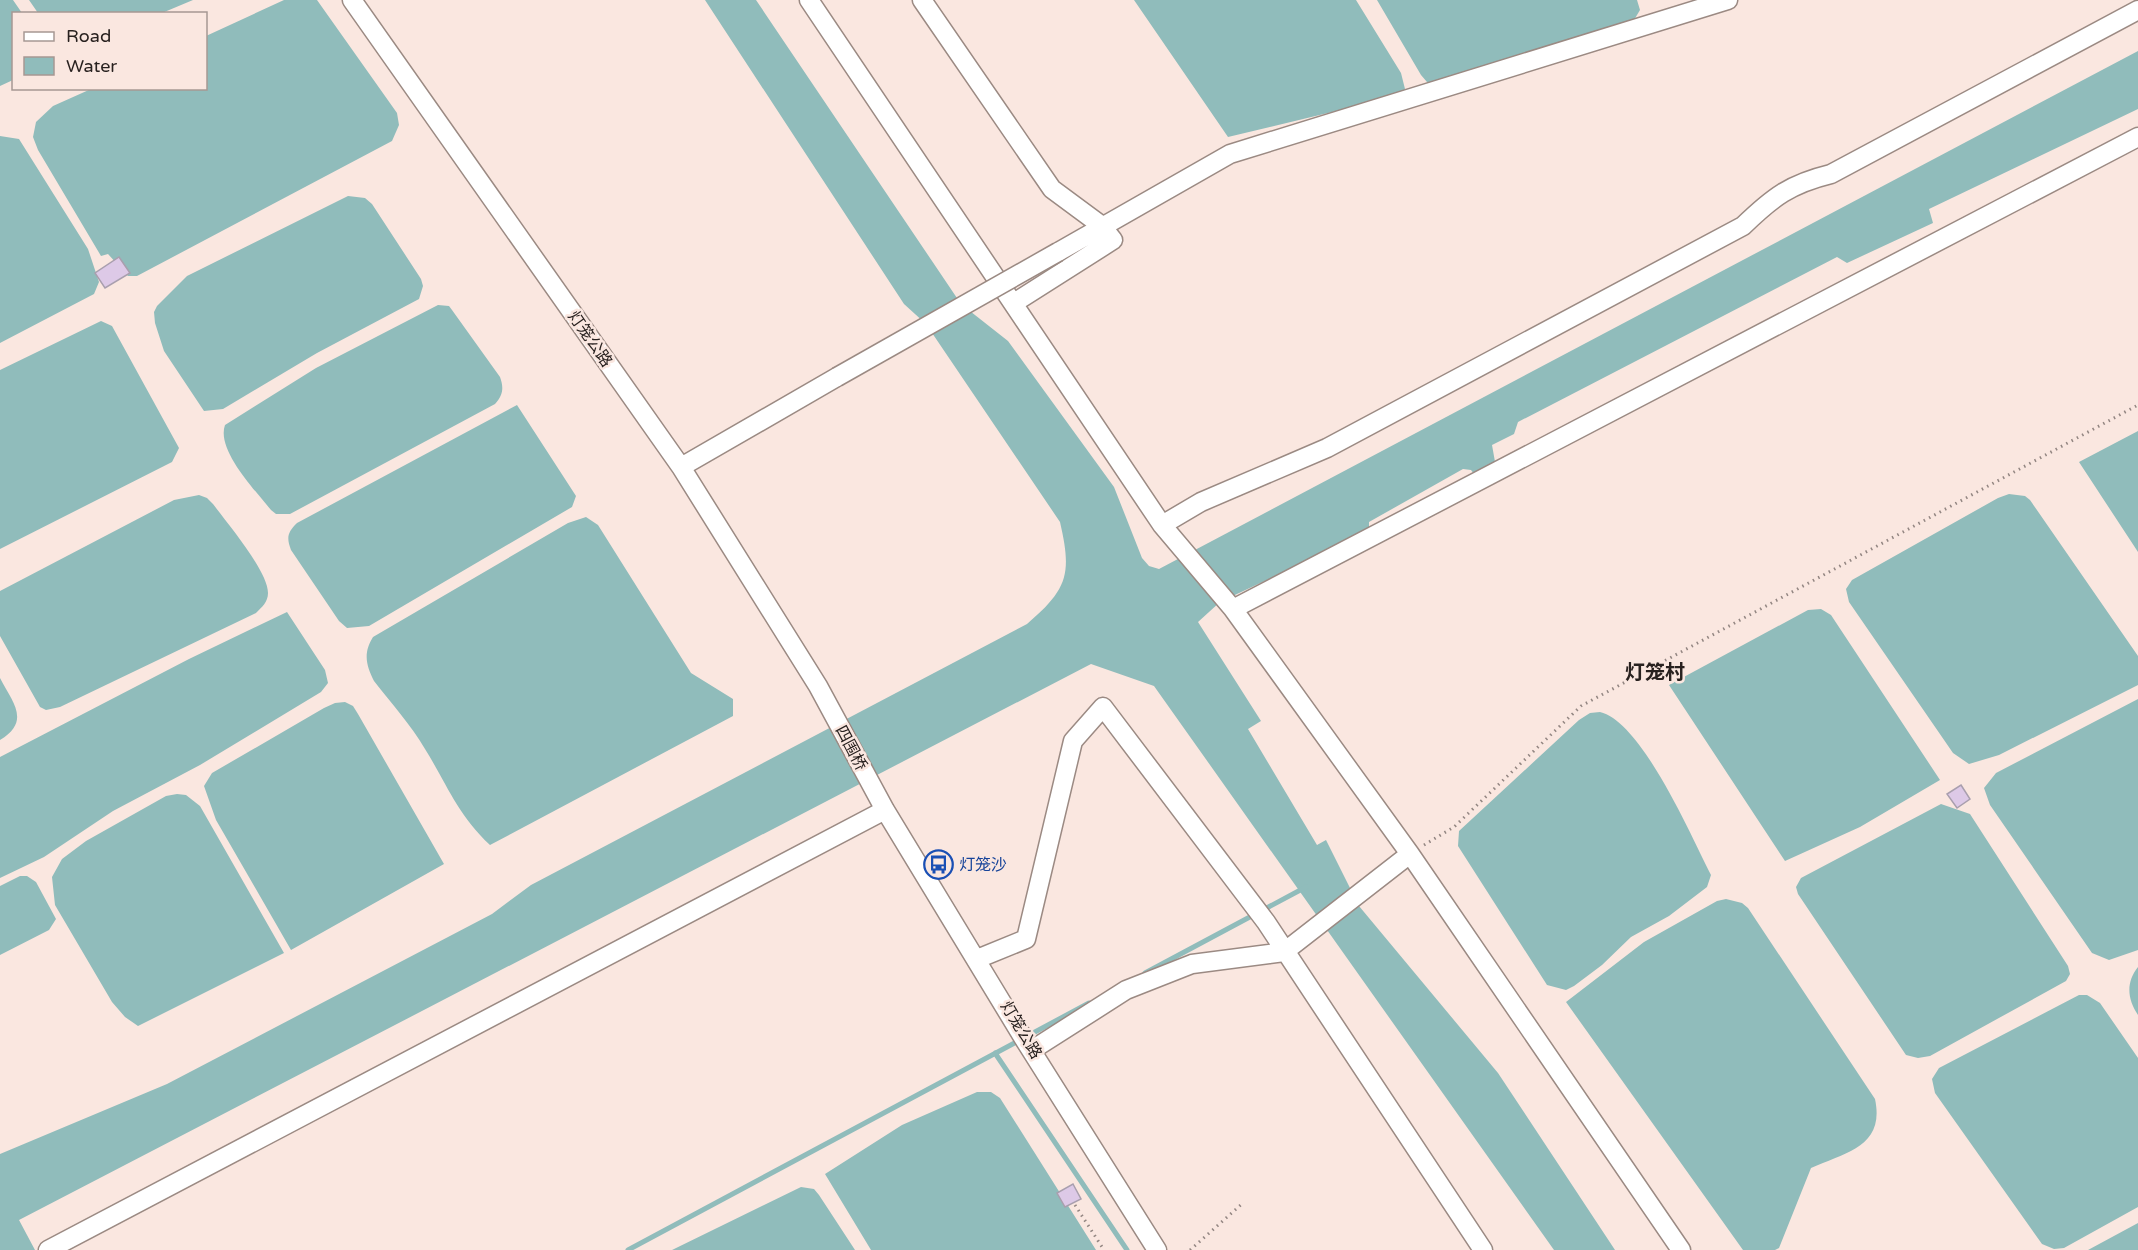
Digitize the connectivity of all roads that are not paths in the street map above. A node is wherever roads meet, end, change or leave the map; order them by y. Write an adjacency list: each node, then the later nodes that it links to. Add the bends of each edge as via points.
1 (352, 0): 9 (street, 灯笼公路)
2 (809, 0): 8 (street)
3 (922, 0): 7 (street, via 1052,189)
4 (1728, 0): 7 (street, via 1230,154)
5 (2138, 10): 10 (street, via 1831,174 1801,181 1770,200 1743,226 1326,448 1201,502)
6 (2138, 137): 11 (street)
7 (1102, 226): 8 (street, via 1113,240); 9 (street, bridge)
8 (1014, 303): 10 (street)
9 (681, 467): 12 (street, 灯笼公路)
10 (1162, 525): 11 (street)
11 (1233, 609): 14 (street)
12 (818, 686): 13 (street, 四围桥)
13 (885, 810): 16 (street, 灯笼公路); 18 (street)
14 (1410, 854): 15 (street); 21 (street)
15 (1284, 952): 16 (street, via 1266,922 1103,708 1073,741 1026,939); 17 (street, via 1192,964 1126,990); 20 (street)
16 (977, 959): 17 (street, 灯笼公路)
17 (1028, 1044): 19 (street, 灯笼公路)
18 (48, 1250)
19 (1157, 1250)
20 (1483, 1250)
21 (1681, 1250)

